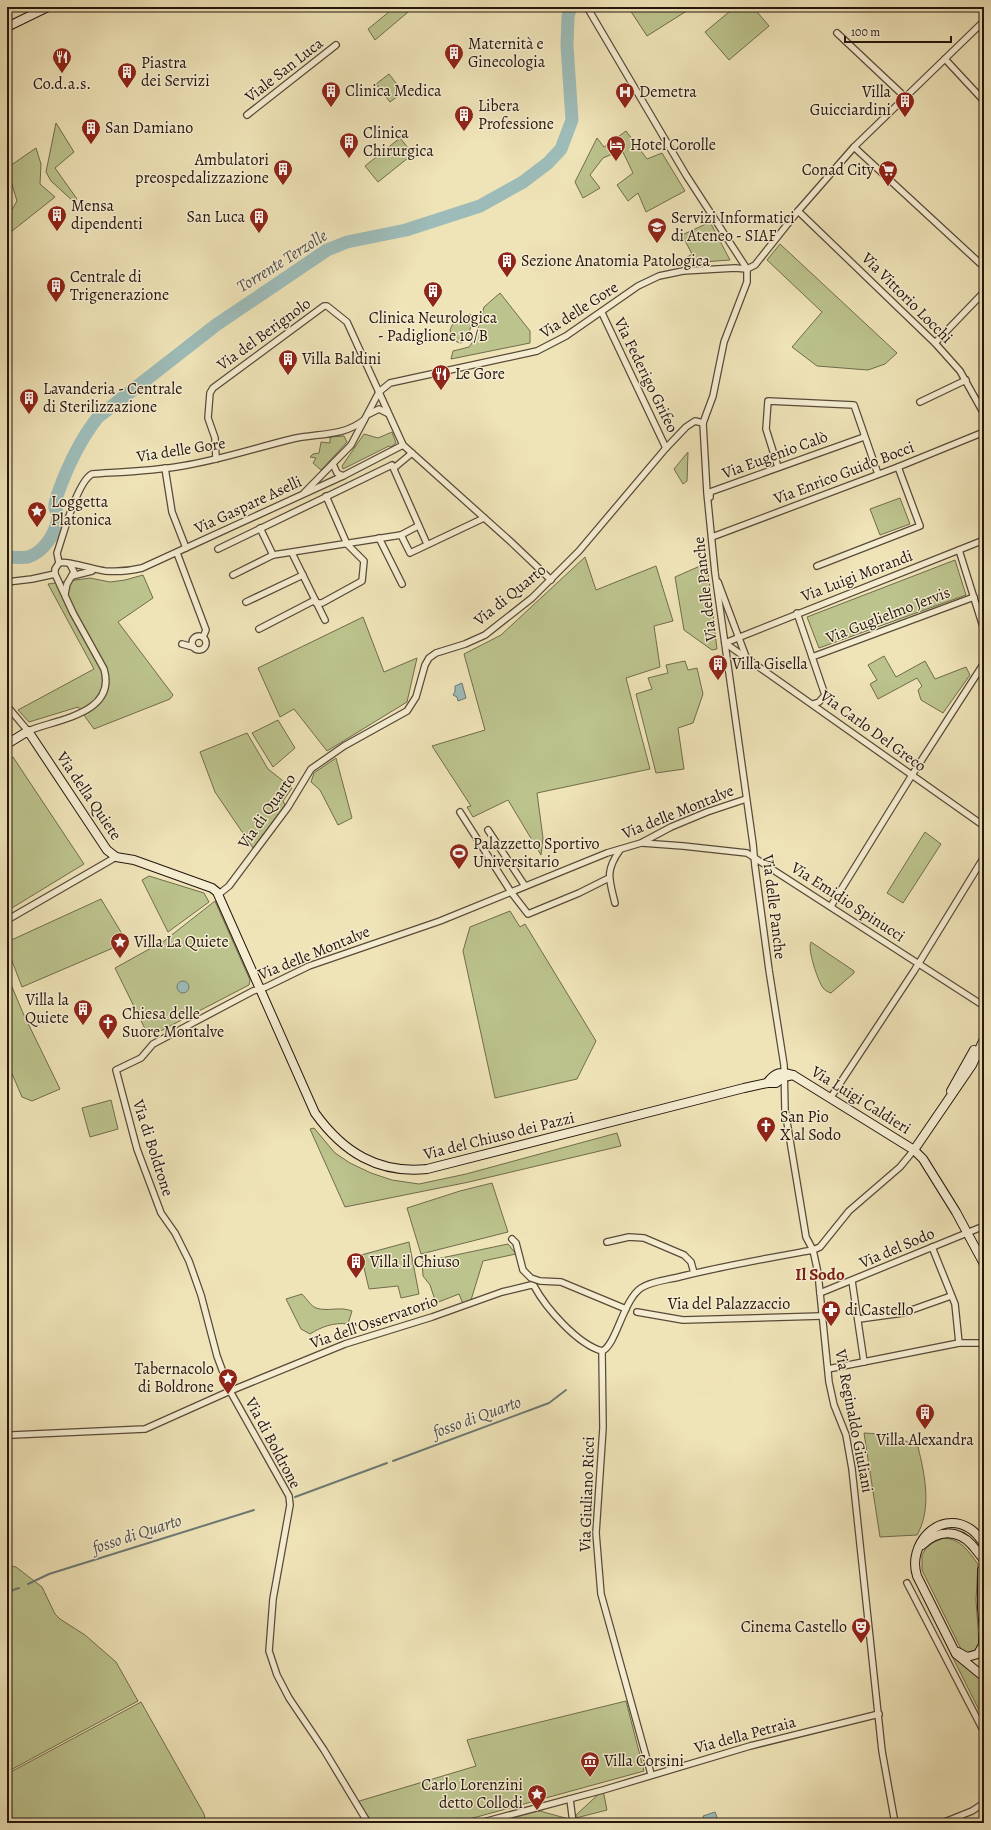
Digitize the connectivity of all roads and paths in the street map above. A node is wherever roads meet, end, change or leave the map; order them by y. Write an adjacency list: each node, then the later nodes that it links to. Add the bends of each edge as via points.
1 (48, 7): 4 (main road)
2 (587, 7): 14 (street, via 683,169)
3 (984, 21): 7 (street)
4 (7, 27)
5 (837, 33): 8 (street)
6 (336, 45): 10 (street, Viale San Luca)
7 (945, 59): 8 (street); 9 (street)
8 (905, 97): 11 (street)
9 (984, 101)
10 (247, 115)
11 (854, 147): 12 (street); 13 (street)
12 (798, 211): 14 (street, via 755,265); 17 (street, Via Vittorio Locchi)
13 (984, 267)
14 (747, 268): 16 (street, Via delle Gore, via 682,271 659,276 638,286); 24 (street, Via delle Panche, via 747,282 724,342 713,396)
15 (984, 292): 17 (street)
16 (602, 313): 19 (street, Via delle Gore, via 535,352 395,381); 28 (street, Via Federigo Grifeo)
17 (935, 343): 18 (street, Via Vittorio Locchi)
18 (966, 380): 20 (street); 22 (street, Via Vittorio Locchi)
19 (379, 392): 21 (street); 23 (street, Via delle Gore); 30 (street, Via del Berignolo, via 347,322 324,306 211,391 208,418 215,438)
20 (920, 402)
21 (388, 413): 23 (street, Via delle Gore, via 379,409 371,412); 27 (street)
22 (984, 414)
23 (366, 418): 30 (street, Via delle Gore, via 341,432 291,439); 31 (street, Via delle Gore, via 351,445)
24 (703, 423): 28 (street, Via di Quarto, via 691,423); 40 (street, Via delle Panche)
25 (984, 432): 33 (street, Via Enrico Guido Bocci)
26 (864, 437): 32 (street, Via Eugenio Calò); 32 (street, via 854,405 768,401 766,429); 36 (street)
27 (403, 445): 29 (street); 37 (street, Via Gaspare Aselli)
28 (666, 448): 65 (street, Via di Quarto, via 621,503)
29 (412, 453): 35 (street); 41 (street)
30 (216, 459): 34 (street, Via delle Gore)
31 (332, 464): 37 (street, via 337,473); 38 (street, Via delle Gore)
32 (778, 467): 40 (street, Via Eugenio Calò, via 710,492 711,503)
33 (898, 467): 36 (street, Via Enrico Guido Bocci); 58 (street, via 920,526)
34 (166, 468): 50 (street, via 172,512); 56 (street, Via delle Gore, via 87,476 77,494 60,546 57,556)
35 (394, 468): 39 (street, via 392,465); 42 (street)
36 (878, 474): 45 (street, Via Enrico Guido Bocci)
37 (343, 476): 38 (street, Via Gaspare Aselli)
38 (304, 493): 50 (street, Via Gaspare Aselli)
39 (326, 496): 43 (street); 48 (street)
40 (708, 506): 45 (street, Via delle Panche)
41 (484, 518): 49 (street); 65 (street)
42 (418, 526): 44 (street); 49 (street)
43 (260, 528): 51 (street); 55 (street)
44 (401, 535): 46 (street); 49 (street, via 410,553)
45 (712, 537): 60 (street, Via delle Panche)
46 (379, 538): 48 (street); 67 (street)
47 (984, 540): 52 (street, Via Luigi Morandi)
48 (347, 544): 54 (street); 71 (street, via 364,561 362,581 322,603)
49 (428, 544)
50 (186, 548): 53 (street, Via Gaspare Aselli)
51 (218, 549)
52 (960, 550): 69 (street); 72 (street, Via Luigi Morandi)
53 (176, 553): 59 (street, Via Gaspare Aselli, via 134,570); 77 (street, via 206,630)
54 (292, 553): 55 (street); 62 (street)
55 (273, 555): 61 (street)
56 (59, 563): 57 (street); 63 (street, Via delle Gore, via 55,569)
57 (69, 563): 59 (street, Via Gaspare Aselli); 64 (street, via 73,569)
58 (817, 566)
59 (99, 570): 64 (street, Via Gaspare Aselli, via 83,572)
60 (715, 573): 76 (street); 78 (street, Via delle Panche)
61 (234, 574)
62 (303, 575): 70 (street); 71 (street)
63 (56, 576): 64 (street, via 63,581); 66 (street); 68 (street)
64 (71, 578): 68 (street)
65 (551, 580): 101 (street, Via di Quarto, via 485,635 428,658 416,697 407,710 311,768 288,807 229,886)
66 (7, 582)
67 (402, 584)
68 (65, 596): 86 (street, via 79,626 103,666 105,687 98,701 87,711)
69 (974, 596): 75 (street); 82 (street, Via Guglielmo Jervis)
70 (246, 602)
71 (316, 602): 73 (street); 74 (street)
72 (797, 613): 76 (street, Via Luigi Morandi); 82 (street)
73 (325, 620)
74 (259, 629)
75 (984, 630)
76 (740, 636): 78 (street, Via Luigi Morandi); 81 (street)
77 (203, 637): 80 (street, via 194,638); 80 (street, via 207,643 204,649 199,651)
78 (724, 643): 81 (street, Via Carlo Del Greco); 89 (street, Via delle Panche)
79 (182, 644): 80 (street)
80 (193, 648)
81 (746, 657): 84 (street, Via Carlo Del Greco)
82 (812, 657): 84 (street, via 825,695)
83 (984, 663): 88 (street)
84 (813, 704): 88 (street, Via Carlo Del Greco)
85 (7, 706): 86 (street)
86 (28, 731): 87 (main road); 96 (main road, Via della Quiete, via 107,850)
87 (7, 744)
88 (912, 775): 91 (street, Via Carlo Del Greco); 103 (street)
89 (746, 799): 93 (street, Via delle Montalve, via 693,818); 95 (street, Via delle Panche)
90 (460, 812): 100 (street)
91 (984, 826)
92 (488, 830): 99 (street)
93 (641, 843): 94 (street, Via delle Montalve); 95 (street, Via Emidio Spinucci, via 747,853)
94 (620, 850): 98 (street, Via delle Montalve, via 612,862); 99 (street, Via delle Montalve)
95 (754, 856): 103 (street, Via Emidio Spinucci); 110 (street, Via delle Panche)
96 (116, 857): 101 (main road, Via della Quiete, via 173,873 212,888); 104 (street)
97 (984, 857): 105 (street)
98 (609, 878): 100 (street, via 528,914); 102 (street)
99 (525, 886): 100 (street, Via delle Montalve)
100 (511, 892): 106 (street, Via delle Montalve, via 440,921 309,966)
101 (219, 894): 106 (main road)
102 (615, 903)
103 (831, 906): 105 (street, Via Emidio Spinucci)
104 (7, 920)
105 (919, 964): 107 (street, Via Emidio Spinucci); 112 (street)
106 (260, 989): 109 (street, Via delle Montalve, via 153,1044 141,1058); 110 (main road, Via del Chiuso dei Pazzi, via 312,1106 323,1124 337,1140 357,1155 389,1167 420,1170 437,1167 767,1083 774,1074)
107 (984, 1006)
108 (982, 1042): 113 (main road, via 972,1065)
109 (116, 1070): 134 (street, Via di Boldrone, via 137,1149 161,1213 175,1233 189,1261 201,1295 216,1356)
110 (784, 1075): 111 (main road, Via del Chiuso dei Pazzi); 119 (street, Via delle Panche, via 785,1110 794,1166 806,1237)
111 (794, 1075): 112 (main road, Via Luigi Caldieri)
112 (831, 1097): 113 (main road, Via Luigi Caldieri)
113 (914, 1150): 115 (main road, Via Luigi Caldieri, via 923,1159); 119 (street, via 896,1170 849,1211 820,1247)
114 (984, 1226): 115 (street, Via del Sodo)
115 (968, 1232): 118 (street, Via del Sodo); 120 (main road, Via Luigi Caldieri)
116 (512, 1239): 125 (street, via 516,1243 523,1270 531,1278 561,1282)
117 (607, 1242): 121 (street, via 629,1237 644,1238 684,1255 691,1262)
118 (932, 1247): 122 (street, Via del Sodo); 124 (street)
119 (813, 1250): 121 (street); 123 (street, Via Reginaldo Giuliani)
120 (984, 1264)
121 (694, 1273): 125 (street, via 644,1287 635,1294)
122 (852, 1280): 123 (street, Via del Sodo); 128 (street)
123 (820, 1292): 127 (street, Via Reginaldo Giuliani)
124 (951, 1296): 128 (street, via 903,1313); 129 (street, via 957,1311)
125 (626, 1309): 131 (street, via 610,1343 606,1350)
126 (637, 1312): 127 (street, Via del Palazzaccio, via 683,1320)
127 (822, 1316): 133 (street, Via Reginaldo Giuliani)
128 (859, 1319): 132 (street)
129 (959, 1343): 130 (street); 132 (street)
130 (984, 1343)
131 (602, 1351): 134 (street, Via dell'Osservatorio, via 593,1348 553,1314 534,1286 531,1286 502,1292 345,1344); 146 (street, Via Giuliano Ricci, via 603,1428 596,1533 601,1594)
132 (864, 1362): 133 (street)
133 (828, 1369): 144 (street, Via Reginaldo Giuliani, via 832,1399 846,1435 852,1468)
134 (230, 1391): 135 (street, Via dell'Osservatorio, via 145,1429); 149 (street, Via di Boldrone, via 289,1496 290,1506 273,1599 269,1651 277,1675 289,1698)
135 (7, 1437)
136 (984, 1544): 137 (main road, via 977,1535 964,1526 955,1524 937,1527 926,1534 920,1540)
137 (917, 1549): 138 (main road, bridge, via 929,1538 946,1532 960,1535); 142 (main road, via 914,1563 917,1576)
138 (984, 1560)
139 (982, 1570): 141 (main road)
140 (908, 1583): 145 (street)
141 (984, 1630): 142 (main road, via 982,1648 973,1656 963,1656)
142 (950, 1642): 143 (main road, via 959,1657)
143 (984, 1678)
144 (880, 1714): 146 (street, Via della Petraia); 152 (street, Via Reginaldo Giuliani, via 884,1762)
145 (984, 1732)
146 (650, 1774): 147 (street, Via della Petraia)
147 (570, 1799): 150 (street, Via della Petraia); 151 (street)
148 (984, 1803): 153 (street)
149 (368, 1823)
150 (480, 1823)
151 (573, 1823)
152 (895, 1823)
153 (943, 1823)

